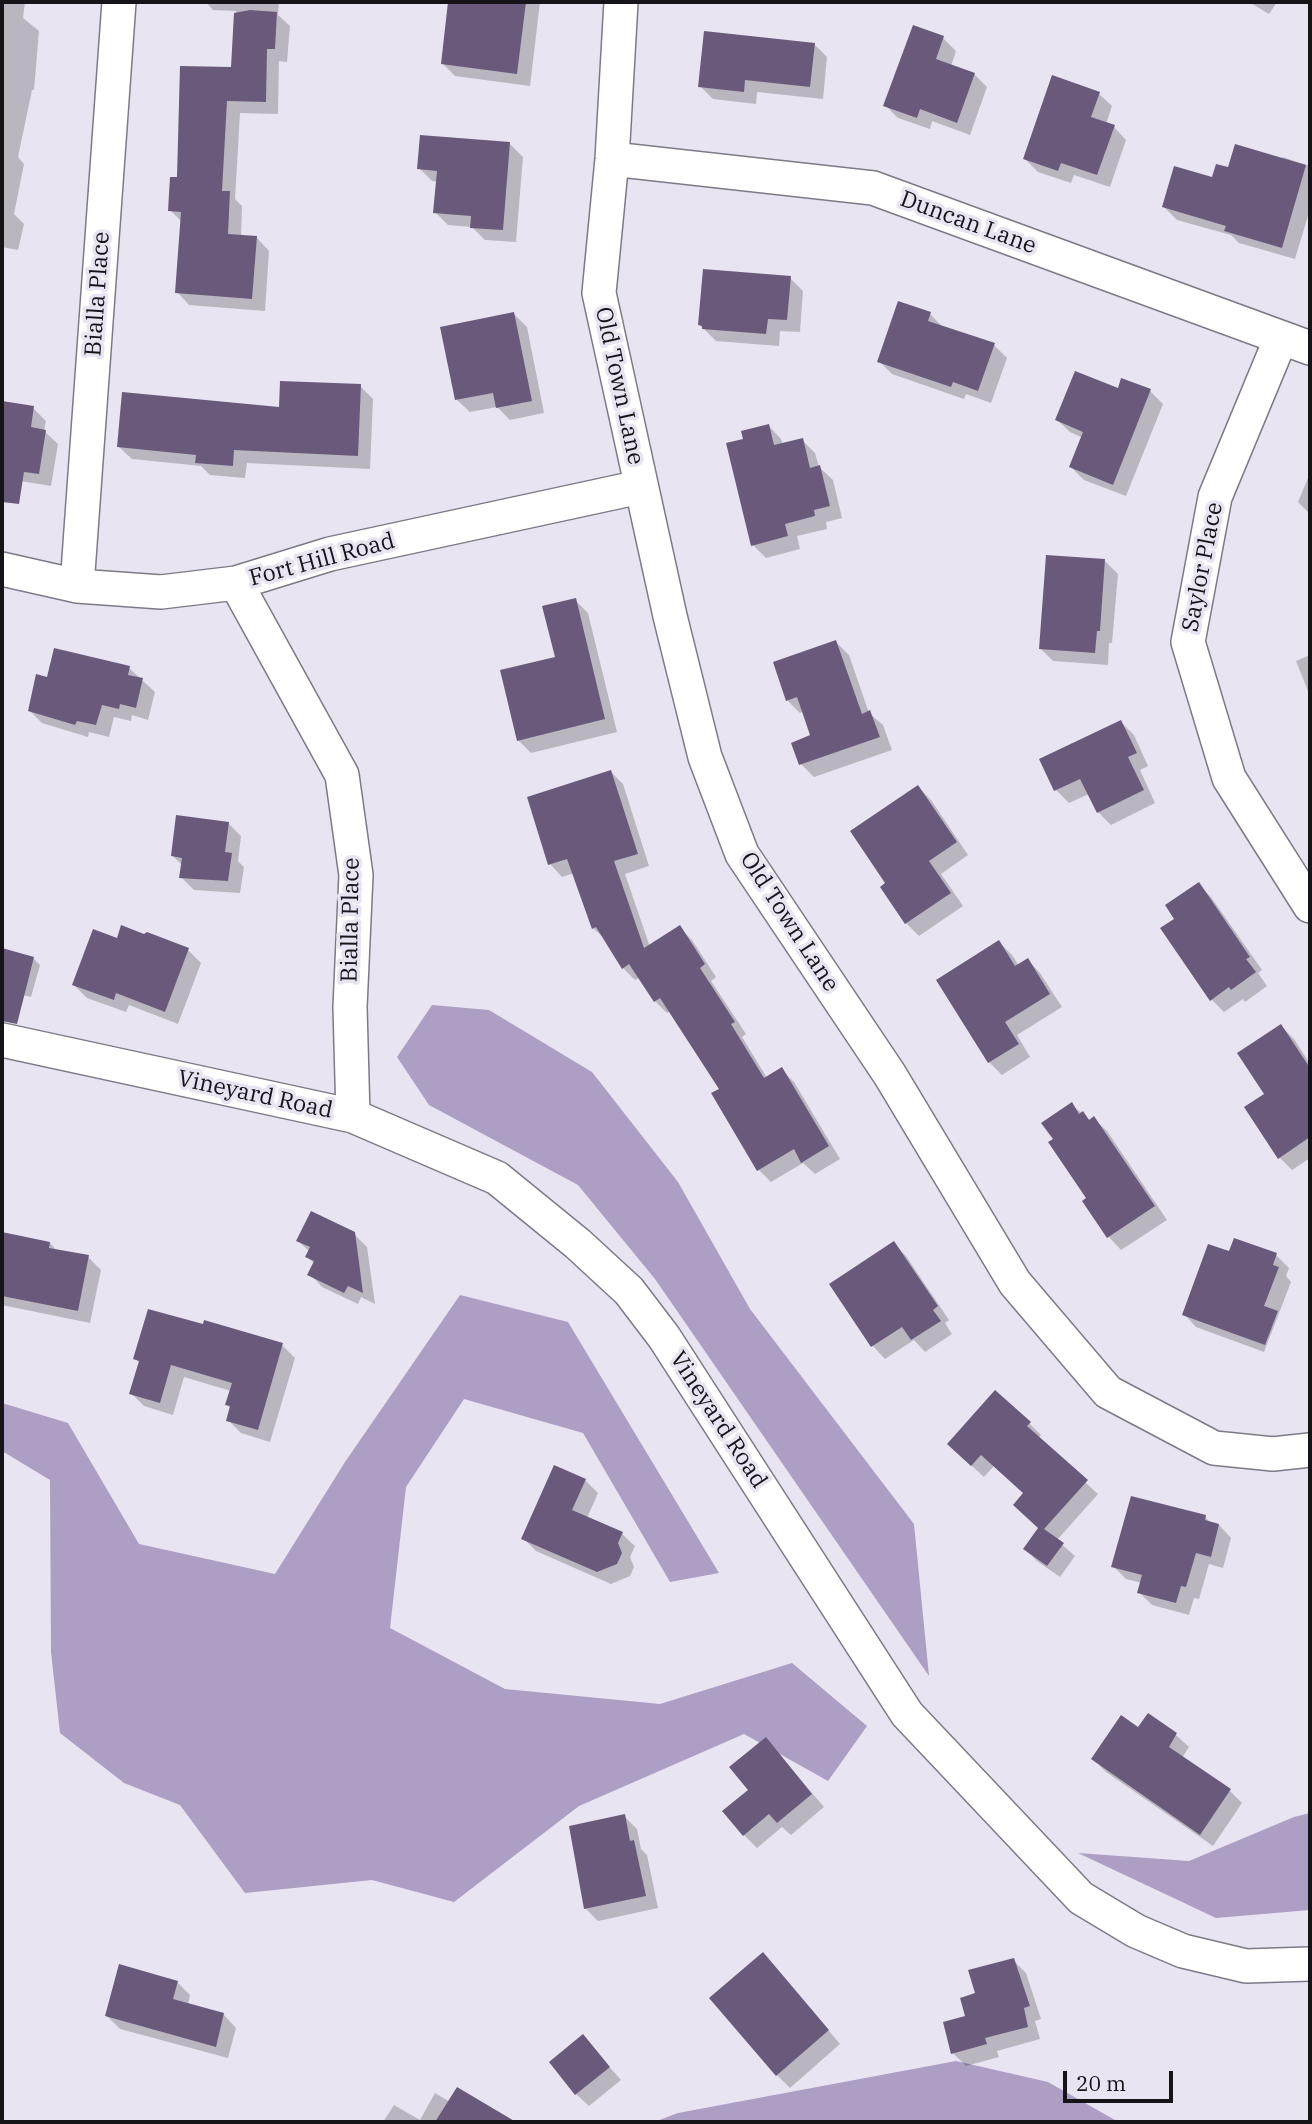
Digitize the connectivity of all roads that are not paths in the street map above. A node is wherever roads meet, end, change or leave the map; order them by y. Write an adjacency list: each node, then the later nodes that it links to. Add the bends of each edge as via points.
1 (119, 2): 8 (street, Bialla Place)
2 (621, 2): 3 (street, Old Town Lane)
3 (612, 159): 4 (street, Duncan Lane, via 873,188); 5 (street, Old Town Lane, via 599,293)
4 (1296, 343): 9 (street, Saylor Place, via 1215,497 1188,642 1229,778)
5 (640, 487): 7 (street, Fort Hill Road, via 330,554); 12 (street, Old Town Lane, via 705,757 742,853 890,1075 1016,1283 1108,1392 1214,1448 1273,1454)
6 (2, 569): 8 (street, Fort Hill Road)
7 (236, 583): 8 (street, Fort Hill Road, via 160,592); 11 (street, Bialla Place, via 342,775 356,875 349,1007)
8 (77, 586)
9 (1310, 906)
10 (2, 1041): 11 (street, Vineyard Road)
11 (352, 1116): 13 (street, Vineyard Road, via 497,1178 629,1291 664,1337 907,1713 1081,1898 1136,1931 1183,1951 1246,1966)
12 (1310, 1450)
13 (1310, 1964)

